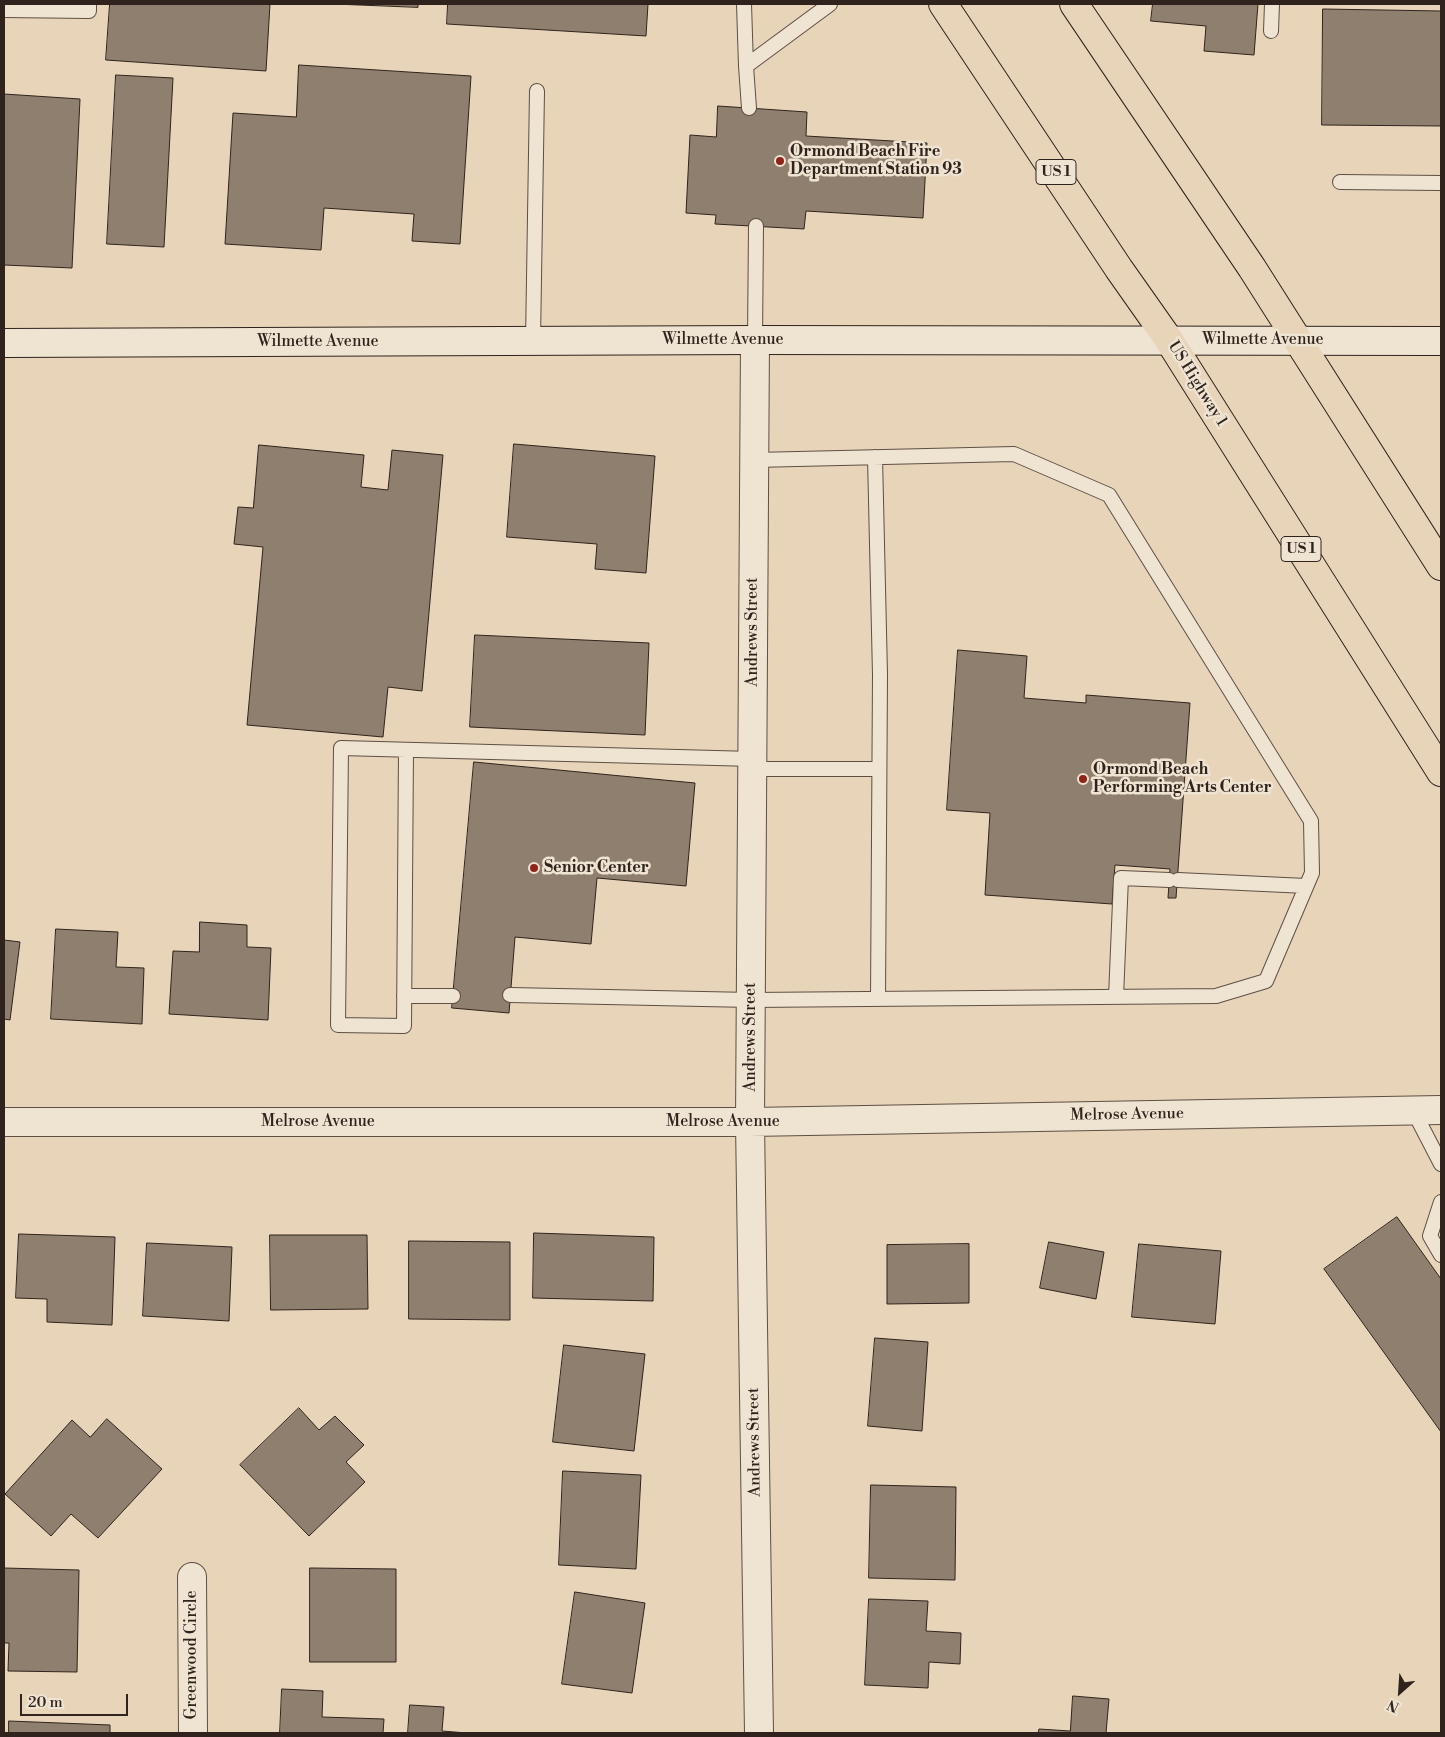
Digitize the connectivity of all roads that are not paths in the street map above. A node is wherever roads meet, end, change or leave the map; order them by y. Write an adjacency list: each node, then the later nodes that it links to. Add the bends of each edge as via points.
1 (89, 4): 7 (lane, via 89,11)
2 (744, 4): 9 (lane)
3 (830, 4): 9 (lane)
4 (943, 4): 16 (main road, US Highway 1 / US 1)
5 (1074, 4): 17 (main road)
6 (1272, 4): 8 (lane)
7 (4, 10)
8 (1271, 31)
9 (746, 66): 11 (lane)
10 (537, 91): 18 (lane)
11 (749, 108)
12 (1340, 182): 13 (lane)
13 (1441, 183)
14 (756, 226): 15 (lane)
15 (755, 340): 16 (street, Wilmette Avenue); 18 (street, Wilmette Avenue); 22 (street, Andrews Street)
16 (1169, 340): 17 (street, Wilmette Avenue); 27 (main road, US Highway 1 / US 1)
17 (1299, 340): 19 (street, Wilmette Avenue); 23 (main road)
18 (533, 341): 20 (street, Wilmette Avenue)
19 (1441, 341)
20 (4, 343)
21 (875, 457): 22 (lane); 26 (lane); 28 (lane, via 1014,454 1109,495 1311,821 1312,873)
22 (754, 460): 25 (street, Andrews Street)
23 (1441, 566)
24 (406, 750): 25 (lane); 30 (lane); 30 (lane, via 341,748 338,1025 404,1026)
25 (752, 764): 26 (lane); 34 (street, Andrews Street)
26 (879, 770): 33 (lane)
27 (1441, 772)
28 (1306, 886): 32 (lane, via 1266,981 1216,996); 32 (lane, via 1121,878)
29 (510, 995): 34 (lane)
30 (404, 996): 31 (lane)
31 (453, 996)
32 (1116, 997): 33 (lane)
33 (878, 999): 34 (lane)
34 (751, 1000): 38 (street, Andrews Street)
35 (1413, 1110): 36 (street, Melrose Avenue); 38 (street, Melrose Avenue); 39 (lane)
36 (1441, 1110)
37 (4, 1122): 38 (street, Melrose Avenue)
38 (750, 1122): 44 (street, Andrews Street)
39 (1441, 1164)
40 (1441, 1202): 41 (lane, via 1430,1236)
41 (1441, 1255)
42 (192, 1577): 43 (street, Greenwood Circle)
43 (193, 1733)
44 (759, 1733)

